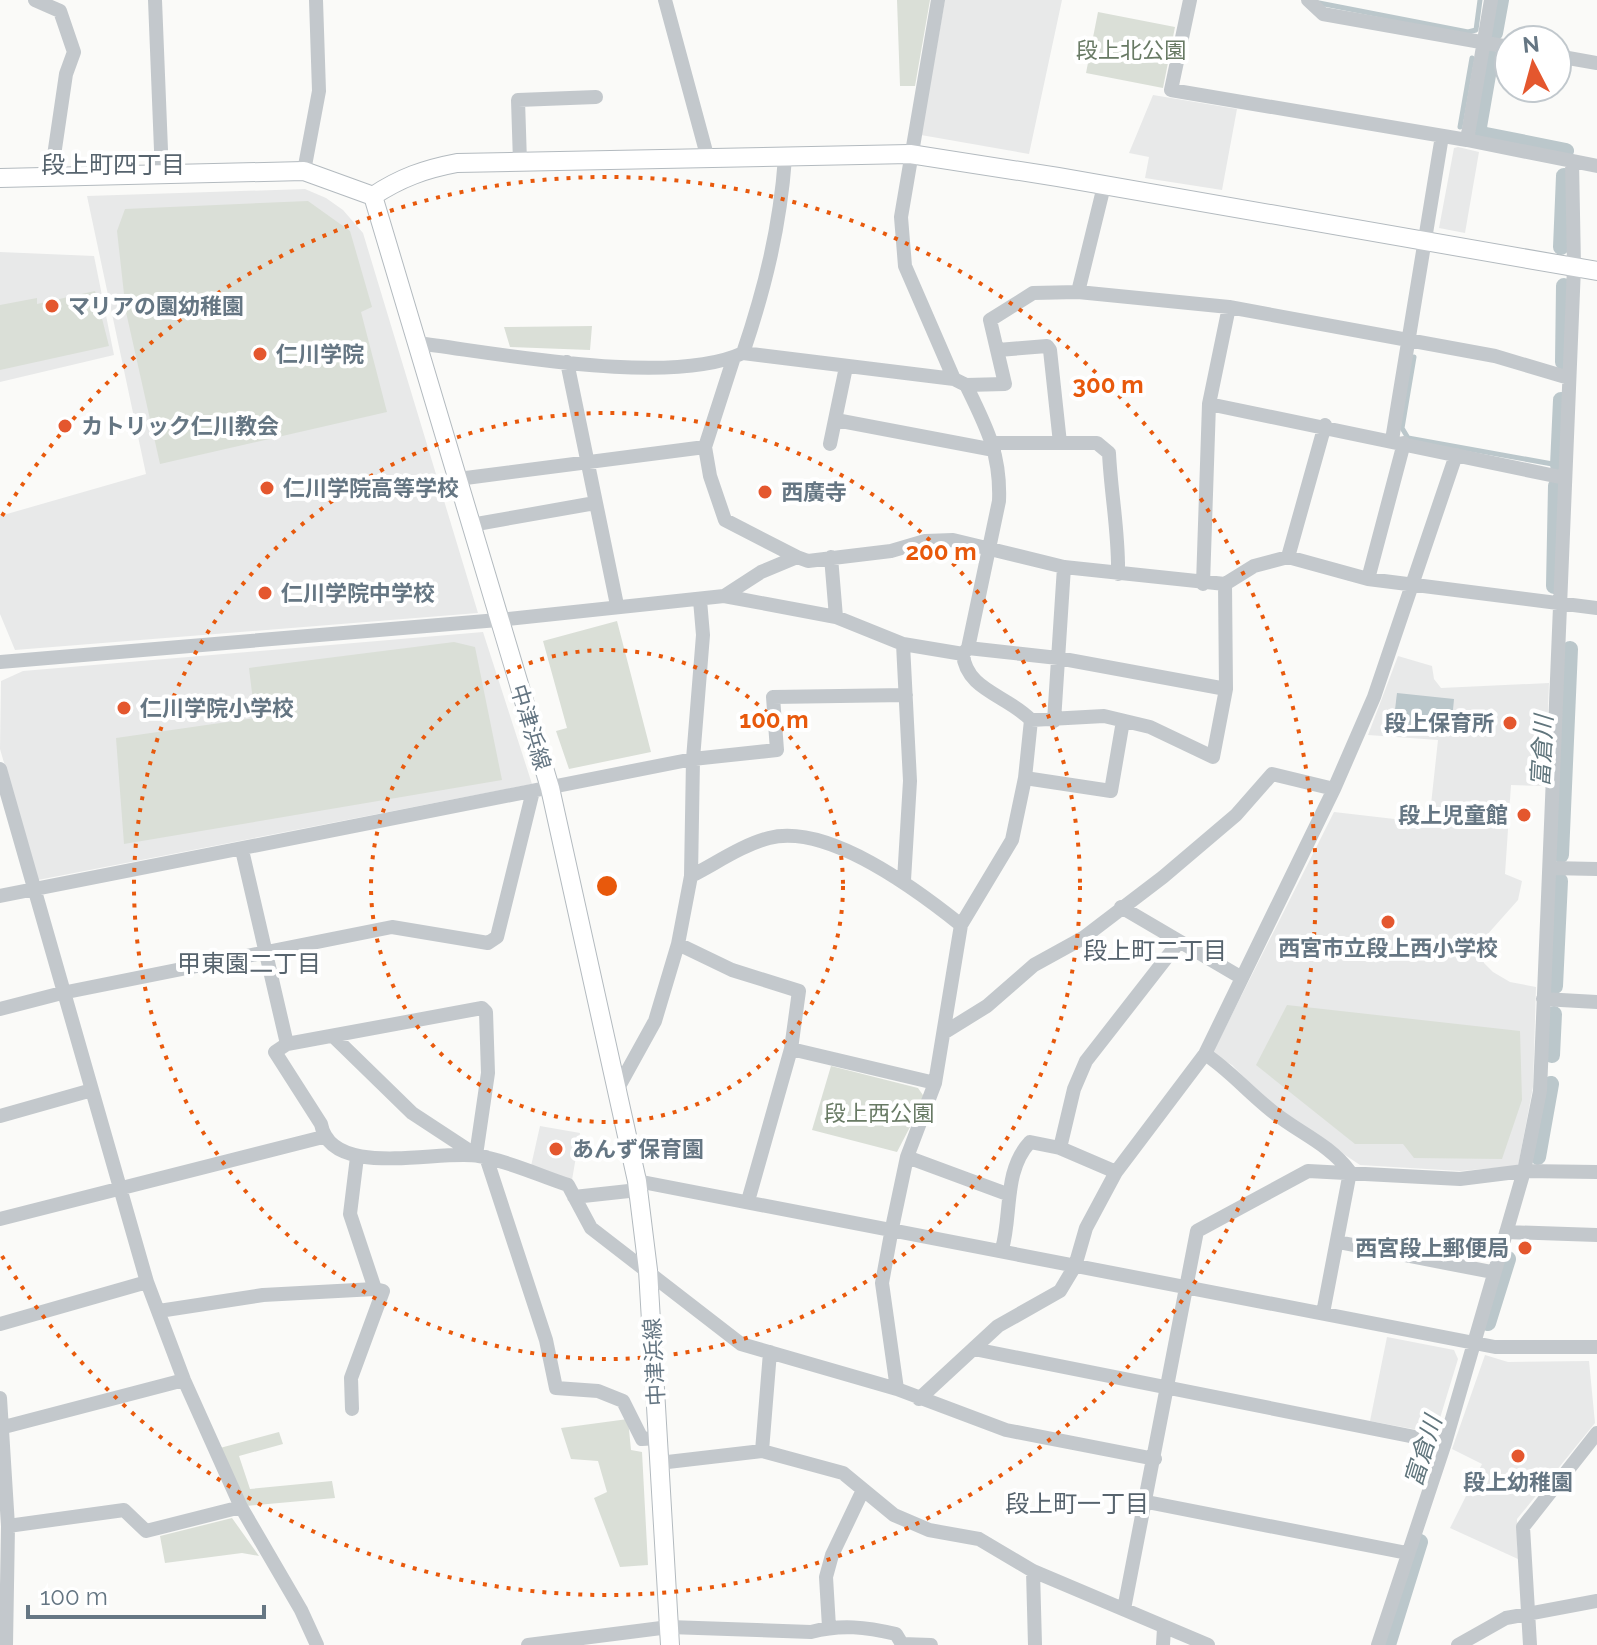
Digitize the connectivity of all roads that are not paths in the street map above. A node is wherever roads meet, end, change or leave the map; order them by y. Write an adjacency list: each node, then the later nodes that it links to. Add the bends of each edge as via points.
1 (35, 0): 9 (street)
2 (155, 0): 24 (street)
3 (316, 0): 23 (street, via 319,91)
4 (665, 0): 19 (street)
5 (938, 0): 17 (street)
6 (1190, 0): 15 (street, via 1171,90)
7 (1308, 0): 10 (street, via 1323,14)
8 (1491, 0): 10 (street)
9 (65, 5): 25 (street, via 74,52)
10 (1485, 43): 11 (street); 16 (street)
11 (1493, 44)
12 (1573, 59): 13 (street)
13 (1597, 63)
14 (596, 97): 21 (street, via 518,100)
15 (1442, 136): 16 (street); 29 (street)
16 (1467, 140): 20 (street)
17 (910, 154): 18 (street); 27 (street); 41 (street, via 901,217 905,266)
18 (785, 158): 19 (street); 37 (street, via 780,221 766,284)
19 (708, 159): 21 (street)
20 (1572, 161): 22 (street); 30 (street)
21 (520, 162): 28 (street, via 457,163 423,170)
22 (1597, 166)
23 (304, 171): 24 (street); 28 (street)
24 (162, 175): 25 (street)
25 (51, 176): 26 (street)
26 (0, 178)
27 (1104, 186): 29 (street); 32 (street)
28 (373, 196): 35 (street, 中津浜線)
29 (1427, 242): 30 (street); 34 (street)
30 (1574, 267): 31 (street); 40 (street)
31 (1597, 271)
32 (1078, 292): 33 (street); 36 (street, via 1033,293 990,320)
33 (1229, 307): 34 (street); 42 (street)
34 (1410, 340): 40 (street, via 1495,356); 45 (street)
35 (417, 343): 38 (street); 53 (street, 中津浜線)
36 (998, 350): 41 (street, via 1005,384); 46 (street, via 1050,350)
37 (738, 355): 38 (street, via 682,368); 39 (street); 49 (street)
38 (567, 362): 51 (street)
39 (846, 367): 41 (street); 43 (street)
40 (1569, 378): 52 (street)
41 (960, 382): 48 (street)
42 (1209, 404): 44 (street); 63 (street)
43 (836, 420): 47 (street); 48 (street)
44 (1325, 425): 45 (street); 59 (street)
45 (1398, 442): 50 (street); 62 (street)
46 (1060, 443): 48 (street); 61 (street, via 1097,443 1109,453)
47 (830, 444)
48 (994, 446): 56 (street, via 999,501)
49 (705, 447): 51 (street); 57 (street, via 725,520)
50 (1456, 455): 52 (street); 65 (street)
51 (587, 460): 53 (street); 54 (street)
52 (1565, 478): 68 (street)
53 (458, 479): 55 (street, 中津浜線)
54 (595, 503): 55 (street); 69 (street)
55 (471, 525): 72 (street, 中津浜線)
56 (989, 550): 58 (street, via 953,540 925,541 891,551); 60 (street); 74 (street)
57 (797, 557): 58 (street); 66 (street)
58 (831, 557): 71 (street)
59 (1288, 557): 62 (street); 64 (street, via 1254,566)
60 (1064, 567): 61 (street); 75 (street)
61 (1118, 574): 63 (street)
62 (1368, 579): 65 (street)
63 (1203, 584): 64 (street)
64 (1225, 584): 77 (street)
65 (1412, 585): 68 (street); 85 (street, via 1374,697)
66 (724, 596): 67 (street); 71 (street)
67 (700, 600): 69 (street); 82 (street, via 703,635)
68 (1561, 603): 70 (street); 88 (street)
69 (617, 605): 72 (street)
70 (1597, 608)
71 (836, 617): 73 (street)
72 (498, 620): 76 (street); 86 (street, 中津浜線)
73 (903, 644): 74 (street); 78 (street)
74 (965, 651): 75 (street); 79 (street, via 964,671)
75 (1058, 658): 77 (street); 80 (street)
76 (0, 662)
77 (1226, 689): 81 (street, via 1213,757 1150,727)
78 (906, 695): 82 (street, via 773,697 777,750); 91 (street, via 910,781)
79 (1031, 720): 80 (street); 84 (street)
80 (1054, 721): 81 (street, via 1104,716)
81 (1123, 721): 84 (street, via 1111,791)
82 (693, 759): 86 (street); 90 (street)
83 (0, 769): 92 (street)
84 (1025, 778): 95 (street, via 1012,840)
85 (1334, 789): 94 (street, via 1272,774 1202,846); 99 (street)
86 (541, 790): 87 (street); 98 (street, via 497,937 488,943 392,927); 110 (street, 中津浜線)
87 (242, 850): 92 (street); 98 (street)
88 (1550, 868): 89 (street); 101 (street)
89 (1597, 869)
90 (691, 876): 91 (street, via 770,838 808,835); 97 (street)
91 (904, 880): 95 (street)
92 (34, 889): 93 (street); 100 (street)
93 (0, 896)
94 (1121, 907): 96 (street); 104 (street)
95 (961, 925): 104 (street)
96 (1178, 943): 99 (street); 114 (street, via 1086,1061)
97 (678, 944): 107 (street, via 732,970 799,991); 110 (street, via 655,1021)
98 (264, 953): 100 (street); 106 (street)
99 (1242, 978): 108 (street)
100 (62, 993): 103 (street); 111 (street)
101 (1543, 999): 102 (street); 118 (street, via 1540,1091)
102 (1597, 1002)
103 (0, 1009)
104 (945, 1032): 109 (street)
105 (334, 1037): 106 (street); 115 (street, via 412,1113); 115 (street, via 482,1008 488,1073)
106 (287, 1044): 113 (street, via 275,1052 321,1124)
107 (791, 1049): 109 (street); 126 (street)
108 (1205, 1054): 119 (street); 120 (street, via 1234,1073 1268,1108 1337,1155)
109 (935, 1083): 117 (street)
110 (618, 1088): 122 (street, 中津浜線)
111 (92, 1090): 112 (street); 123 (street)
112 (0, 1116)
113 (323, 1137): 116 (street, via 336,1150); 123 (street)
114 (1060, 1148): 119 (street); 124 (street, via 1030,1142)
115 (481, 1156): 116 (street); 125 (street, via 568,1185); 154 (street, via 546,1340 556,1388 598,1391 623,1401 642,1439)
116 (357, 1157): 138 (street, via 350,1214)
117 (907, 1157): 124 (street); 128 (street)
118 (1524, 1171): 120 (street, via 1460,1179); 121 (street); 129 (street)
119 (1116, 1172): 133 (street, via 1086,1228)
120 (1350, 1172): 131 (street); 137 (street, via 1308,1171 1197,1231)
121 (1597, 1172)
122 (637, 1185): 125 (street); 126 (street); 134 (street, 中津浜線)
123 (119, 1187): 127 (street); 136 (street)
124 (1007, 1194): 132 (street, via 1008,1229)
125 (574, 1197): 134 (street, via 591,1228)
126 (748, 1201): 128 (street)
127 (0, 1219)
128 (892, 1228): 132 (street); 148 (street, via 882,1283)
129 (1506, 1232): 130 (street); 135 (street)
130 (1597, 1235)
131 (1338, 1242): 135 (street); 140 (street)
132 (1002, 1249): 133 (street)
133 (1075, 1266): 137 (street); 144 (street, via 1060,1291 998,1326)
134 (648, 1270): 145 (street, via 741,1344); 154 (street, 中津浜線)
135 (1492, 1272): 142 (street)
136 (147, 1282): 139 (street); 141 (street)
137 (1187, 1288): 140 (street); 147 (street)
138 (375, 1289): 139 (street, via 263,1295); 151 (street, via 383,1291 351,1378)
139 (159, 1311): 146 (street)
140 (1323, 1313): 142 (street)
141 (0, 1324)
142 (1472, 1342): 143 (street, via 1522,1349); 155 (street)
143 (1597, 1347)
144 (974, 1349): 147 (street); 150 (street)
145 (770, 1352): 148 (street); 156 (street)
146 (184, 1380): 152 (street); 161 (street)
147 (1168, 1388): 155 (street); 157 (street)
148 (897, 1389): 150 (street)
149 (0, 1398): 152 (street)
150 (919, 1399): 157 (street, via 1006,1430)
151 (352, 1409)
152 (4, 1427): 162 (street)
153 (1597, 1433): 167 (street, via 1523,1527)
154 (658, 1438): 158 (street, 中津浜線)
155 (1445, 1443): 163 (street)
156 (762, 1451): 158 (street); 159 (street, via 843,1473)
157 (1155, 1459): 160 (street)
158 (659, 1463): 170 (street, 中津浜線)
159 (863, 1490): 164 (street, via 894,1515 929,1530 979,1539); 168 (street, via 826,1577)
160 (1147, 1502): 163 (street); 166 (street)
161 (241, 1507): 162 (street, via 146,1531 124,1510); 173 (street)
162 (8, 1526): 172 (street)
163 (1407, 1553): 179 (street)
164 (1033, 1571): 166 (street); 176 (street)
165 (1597, 1601): 167 (street)
166 (1124, 1609): 169 (street)
167 (1528, 1613): 180 (street, via 1506,1618); 181 (street)
168 (829, 1627): 171 (street); 175 (street, via 862,1626 896,1634 902,1644)
169 (1164, 1628): 177 (street); 178 (street)
170 (669, 1636): 171 (street); 174 (street)
171 (812, 1638)
172 (6, 1645)
173 (317, 1645)
174 (528, 1645)
175 (931, 1645)
176 (1035, 1645)
177 (1163, 1645)
178 (1208, 1645)
179 (1378, 1645)
180 (1458, 1645)
181 (1530, 1645)

